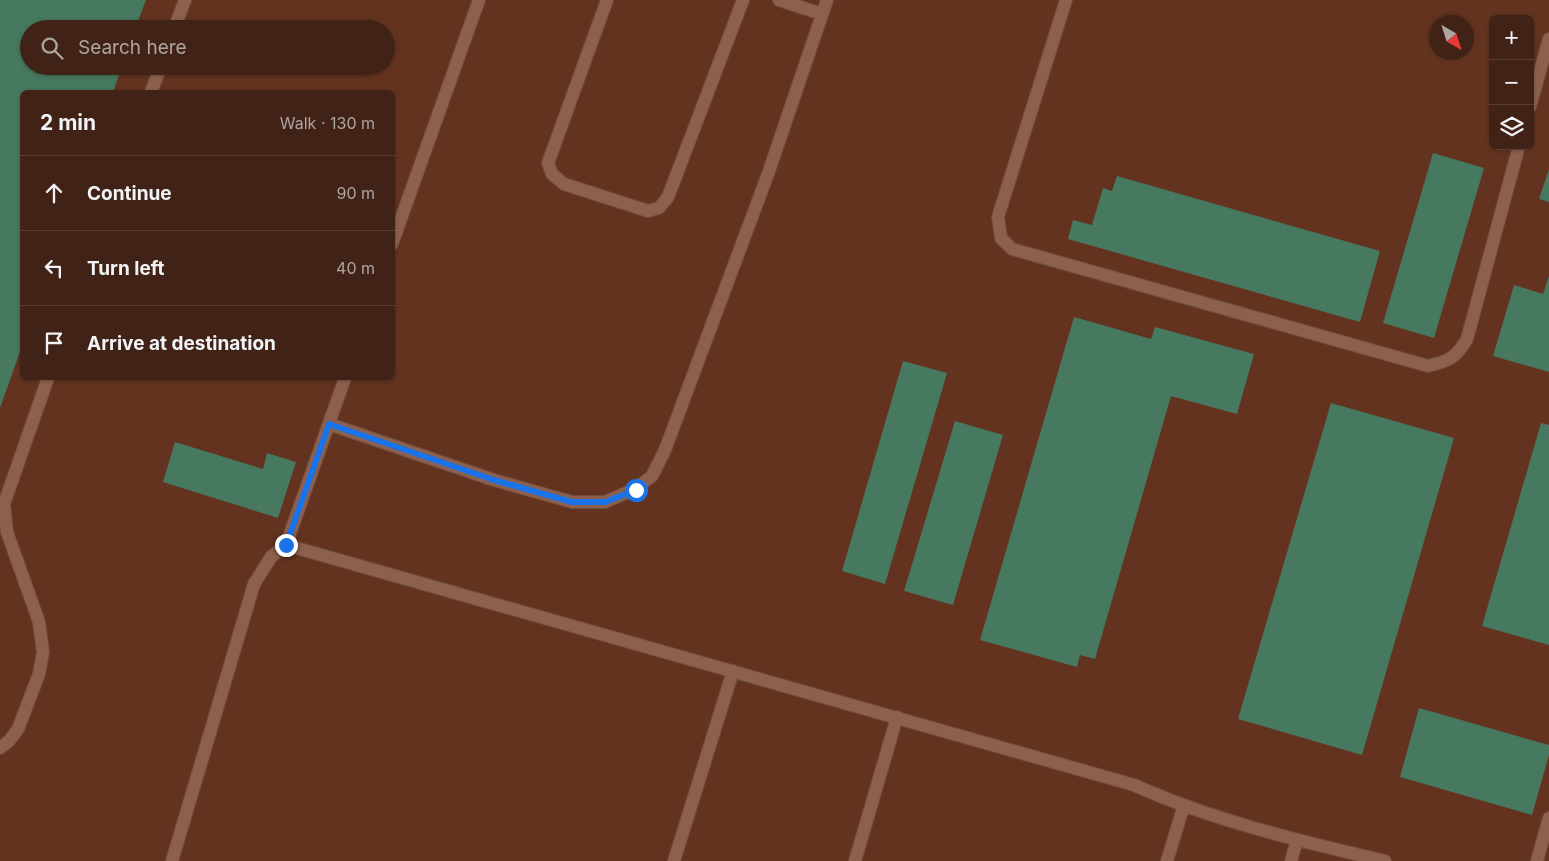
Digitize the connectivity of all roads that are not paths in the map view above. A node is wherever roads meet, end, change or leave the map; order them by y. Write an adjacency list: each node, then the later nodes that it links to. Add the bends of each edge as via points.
1 (185, 0): 9 (lane)
2 (479, 0): 15 (lane)
3 (607, 0): 4 (lane, via 548,163 552,174 564,184 648,211 659,208 668,197)
4 (743, 0)
5 (779, 0): 8 (lane)
6 (827, 0): 8 (lane)
7 (1066, 0): 14 (lane, via 998,217 1001,238 1012,249 1428,366 1447,362 1467,339)
8 (822, 14): 18 (lane, via 765,184 665,450 652,476 636,490 605,502 572,502 494,480)
9 (177, 20)
10 (1549, 38): 13 (lane)
11 (158, 75): 12 (lane)
12 (152, 90)
13 (1531, 105)
14 (1519, 150)
15 (395, 236)
16 (47, 380): 19 (lane)
17 (344, 380): 18 (lane)
18 (329, 424): 20 (lane)
19 (6, 476): 23 (lane, via 7,532 39,622 43,652 39,674 18,729)
20 (286, 545): 21 (lane); 27 (lane, via 271,557 254,584)
21 (733, 671): 22 (lane); 28 (lane)
22 (897, 717): 24 (lane, via 1134,785); 29 (lane)
23 (0, 748)
24 (1184, 805): 26 (lane); 30 (lane)
25 (1549, 818): 33 (lane)
26 (1297, 840): 31 (lane); 32 (lane)
27 (172, 861)
28 (674, 861)
29 (855, 861)
30 (1167, 861)
31 (1291, 861)
32 (1385, 861)
33 (1537, 861)

